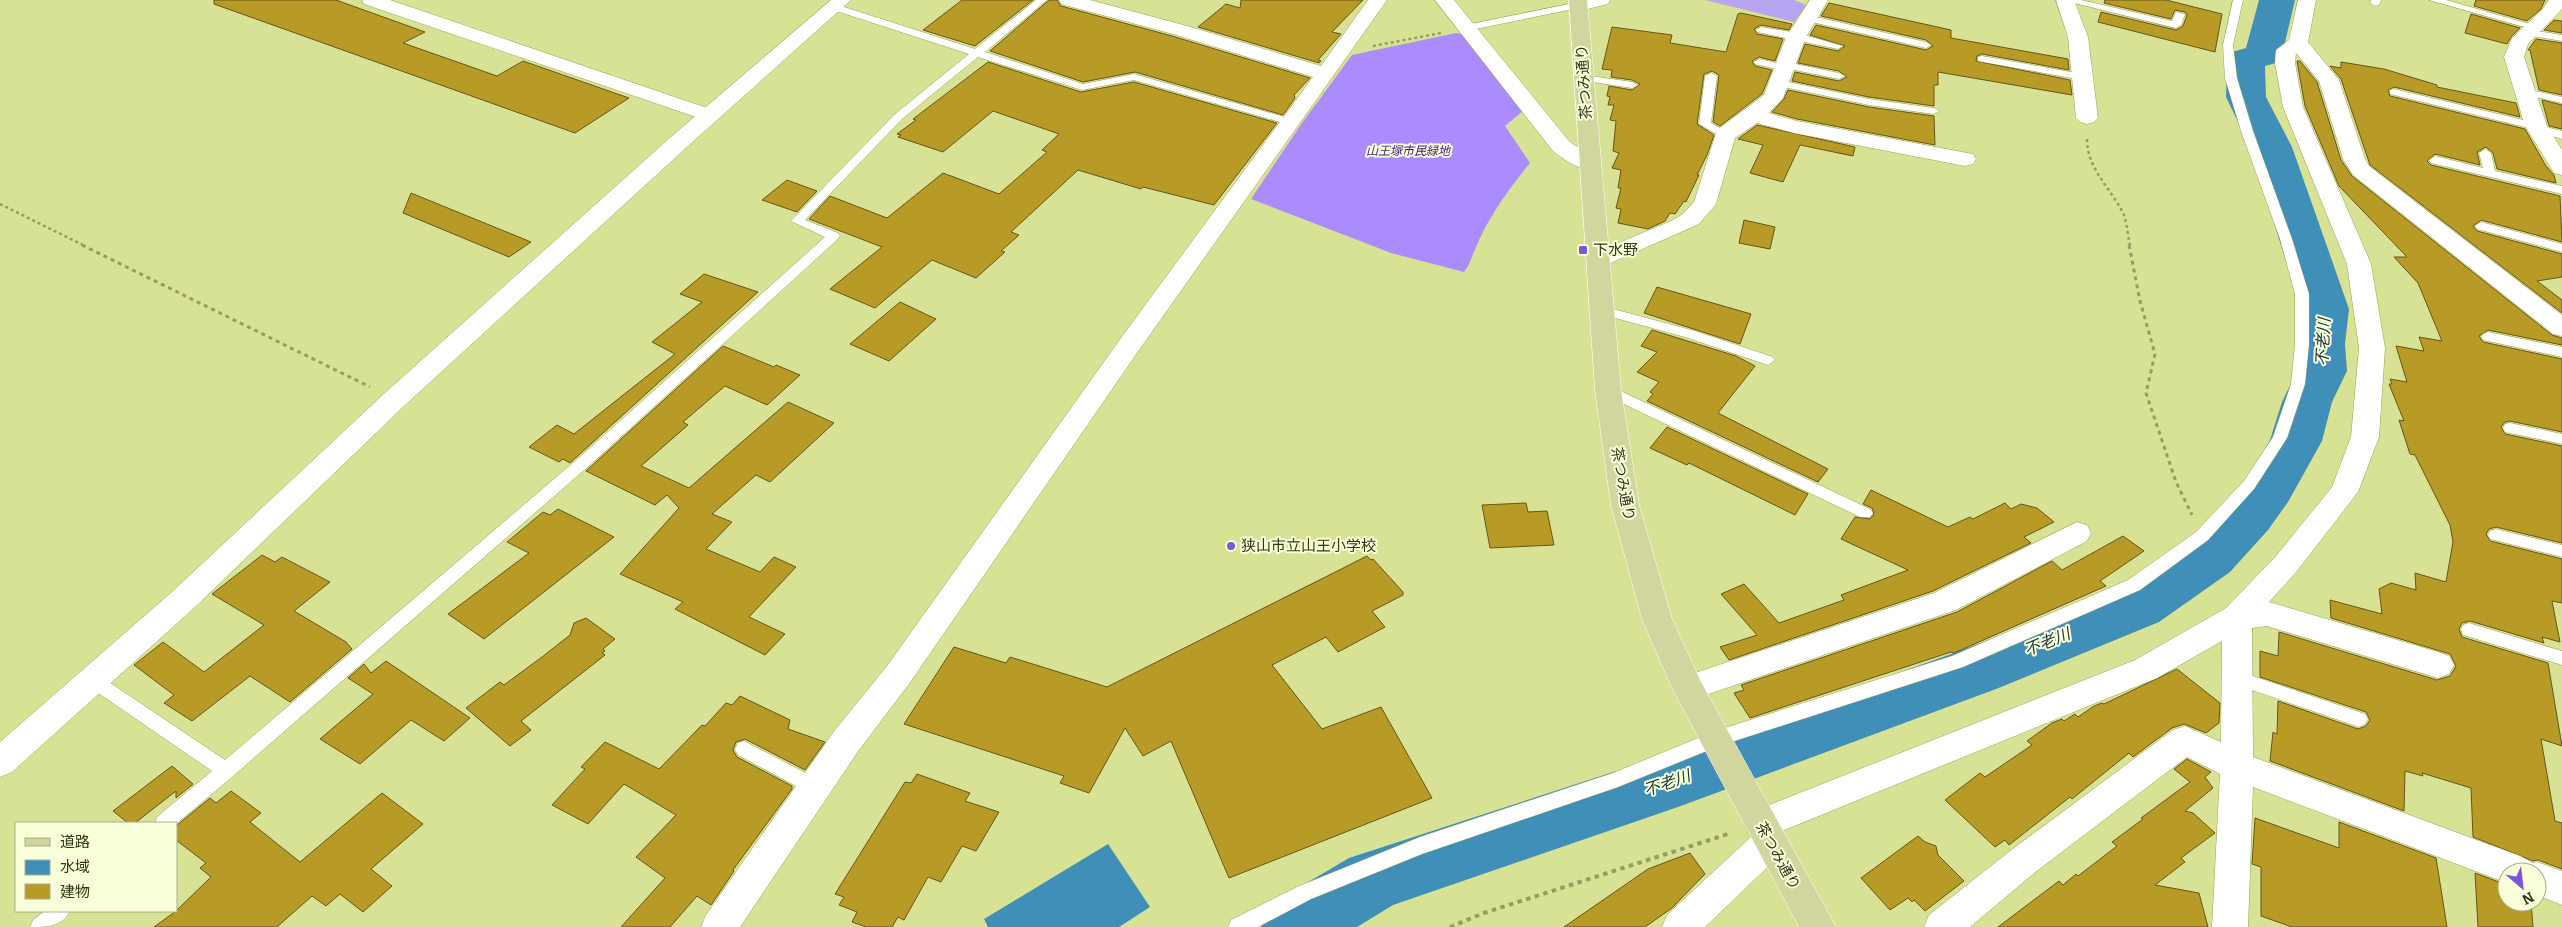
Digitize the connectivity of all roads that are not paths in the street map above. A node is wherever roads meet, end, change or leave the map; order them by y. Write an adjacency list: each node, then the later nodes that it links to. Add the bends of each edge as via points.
1 (372, 0): 37 (street)
2 (1042, 0): 22 (lane)
3 (1068, 0): 26 (street)
4 (1378, 0): 26 (street)
5 (1444, 0): 15 (street)
6 (2066, 0): 13 (lane, via 2176,26); 30 (street, via 2078,37)
7 (2238, 0): 73 (lane, via 2228,45 2231,78 2246,132 2286,239 2302,294 2298,384 2280,438 2249,484 2202,536 2134,585 1957,662)
8 (2307, 0): 19 (street)
9 (2434, 0): 17 (lane)
10 (2559, 0): 17 (street)
11 (1586, 2): 15 (lane); 29 (main road, 茶つみ通り)
12 (838, 3): 22 (lane); 37 (street)
13 (2180, 14)
14 (1805, 23): 16 (lane); 20 (lane); 21 (lane); 25 (street)
15 (1466, 28): 46 (street, via 1561,146)
16 (1761, 30)
17 (2533, 30): 18 (lane); 33 (street, via 2520,42 2514,57)
18 (2562, 38)
19 (2298, 43): 54 (street, via 2329,80 2354,159 2361,170); 65 (street, via 2286,50 2285,64 2293,107 2360,264 2372,348 2365,436 2344,492 2287,563)
20 (1926, 45)
21 (1838, 46)
22 (978, 54): 39 (lane, via 1082,86 1134,77); 77 (lane, via 898,117 797,221 834,236 650,404)
23 (1982, 59): 30 (lane)
24 (1759, 62): 25 (lane)
25 (1783, 72): 28 (lane); 35 (lane, via 1869,102); 36 (street, via 1772,98)
26 (1326, 74): 39 (street)
27 (1711, 76): 41 (lane, via 1705,124)
28 (1839, 76)
29 (1584, 78): 31 (lane); 46 (main road, 茶つみ通り)
30 (2082, 78): 38 (street)
31 (1632, 85)
32 (2394, 92): 40 (lane)
33 (2526, 92): 34 (lane); 40 (street)
34 (2562, 100)
35 (1934, 111)
36 (1754, 115): 41 (street); 44 (street, via 1807,130)
37 (710, 116): 70 (street, via 395,399)
38 (2087, 118)
39 (1291, 122): 78 (street)
40 (2537, 128): 42 (lane); 47 (street)
41 (1725, 135): 52 (street, via 1705,204 1691,219)
42 (2562, 135)
43 (2485, 153): 48 (lane)
44 (1965, 159)
45 (2435, 160): 48 (lane)
46 (1591, 164): 52 (main road, 茶つみ通り)
47 (2562, 168)
48 (2490, 173): 49 (lane)
49 (2562, 190)
50 (2481, 226): 51 (lane)
51 (2562, 248)
52 (1598, 260): 53 (main road, 茶つみ通り)
53 (1602, 310): 57 (lane); 58 (main road, 茶つみ通り)
54 (2562, 328)
55 (2488, 337): 56 (lane)
56 (2562, 352)
57 (1768, 360)
58 (1608, 390): 61 (lane); 71 (main road, 茶つみ通り, via 1624,505 1656,619)
59 (2510, 428): 60 (lane)
60 (2562, 439)
61 (1864, 513)
62 (2077, 533): 71 (street, via 1945,602)
63 (2496, 535): 64 (lane)
64 (2562, 551)
65 (2237, 617): 68 (street, via 2267,614); 69 (street); 80 (street, via 2146,669)
66 (2469, 630): 67 (lane)
67 (2562, 658)
68 (2438, 665)
69 (2238, 678): 72 (lane); 76 (street)
70 (94, 681): 75 (street); 77 (lane)
71 (1688, 688): 73 (main road, 茶つみ通り)
72 (2359, 719)
73 (1718, 744): 80 (main road, 茶つみ通り); 87 (lane, via 1357,870)
74 (744, 749): 78 (lane)
75 (0, 762)
76 (2237, 766): 81 (street); 90 (street, via 2185,740 2026,859); 91 (street)
77 (226, 771): 79 (lane)
78 (815, 787): 86 (street)
79 (165, 822)
80 (1761, 825): 88 (street); 89 (main road, 茶つみ通り)
81 (2497, 863)
82 (2547, 882): 83 (street)
83 (2562, 888)
84 (59, 912): 85 (lane)
85 (40, 927)
86 (719, 927)
87 (1238, 927)
88 (1680, 927)
89 (1818, 927)
90 (1942, 927)
91 (2230, 927)

